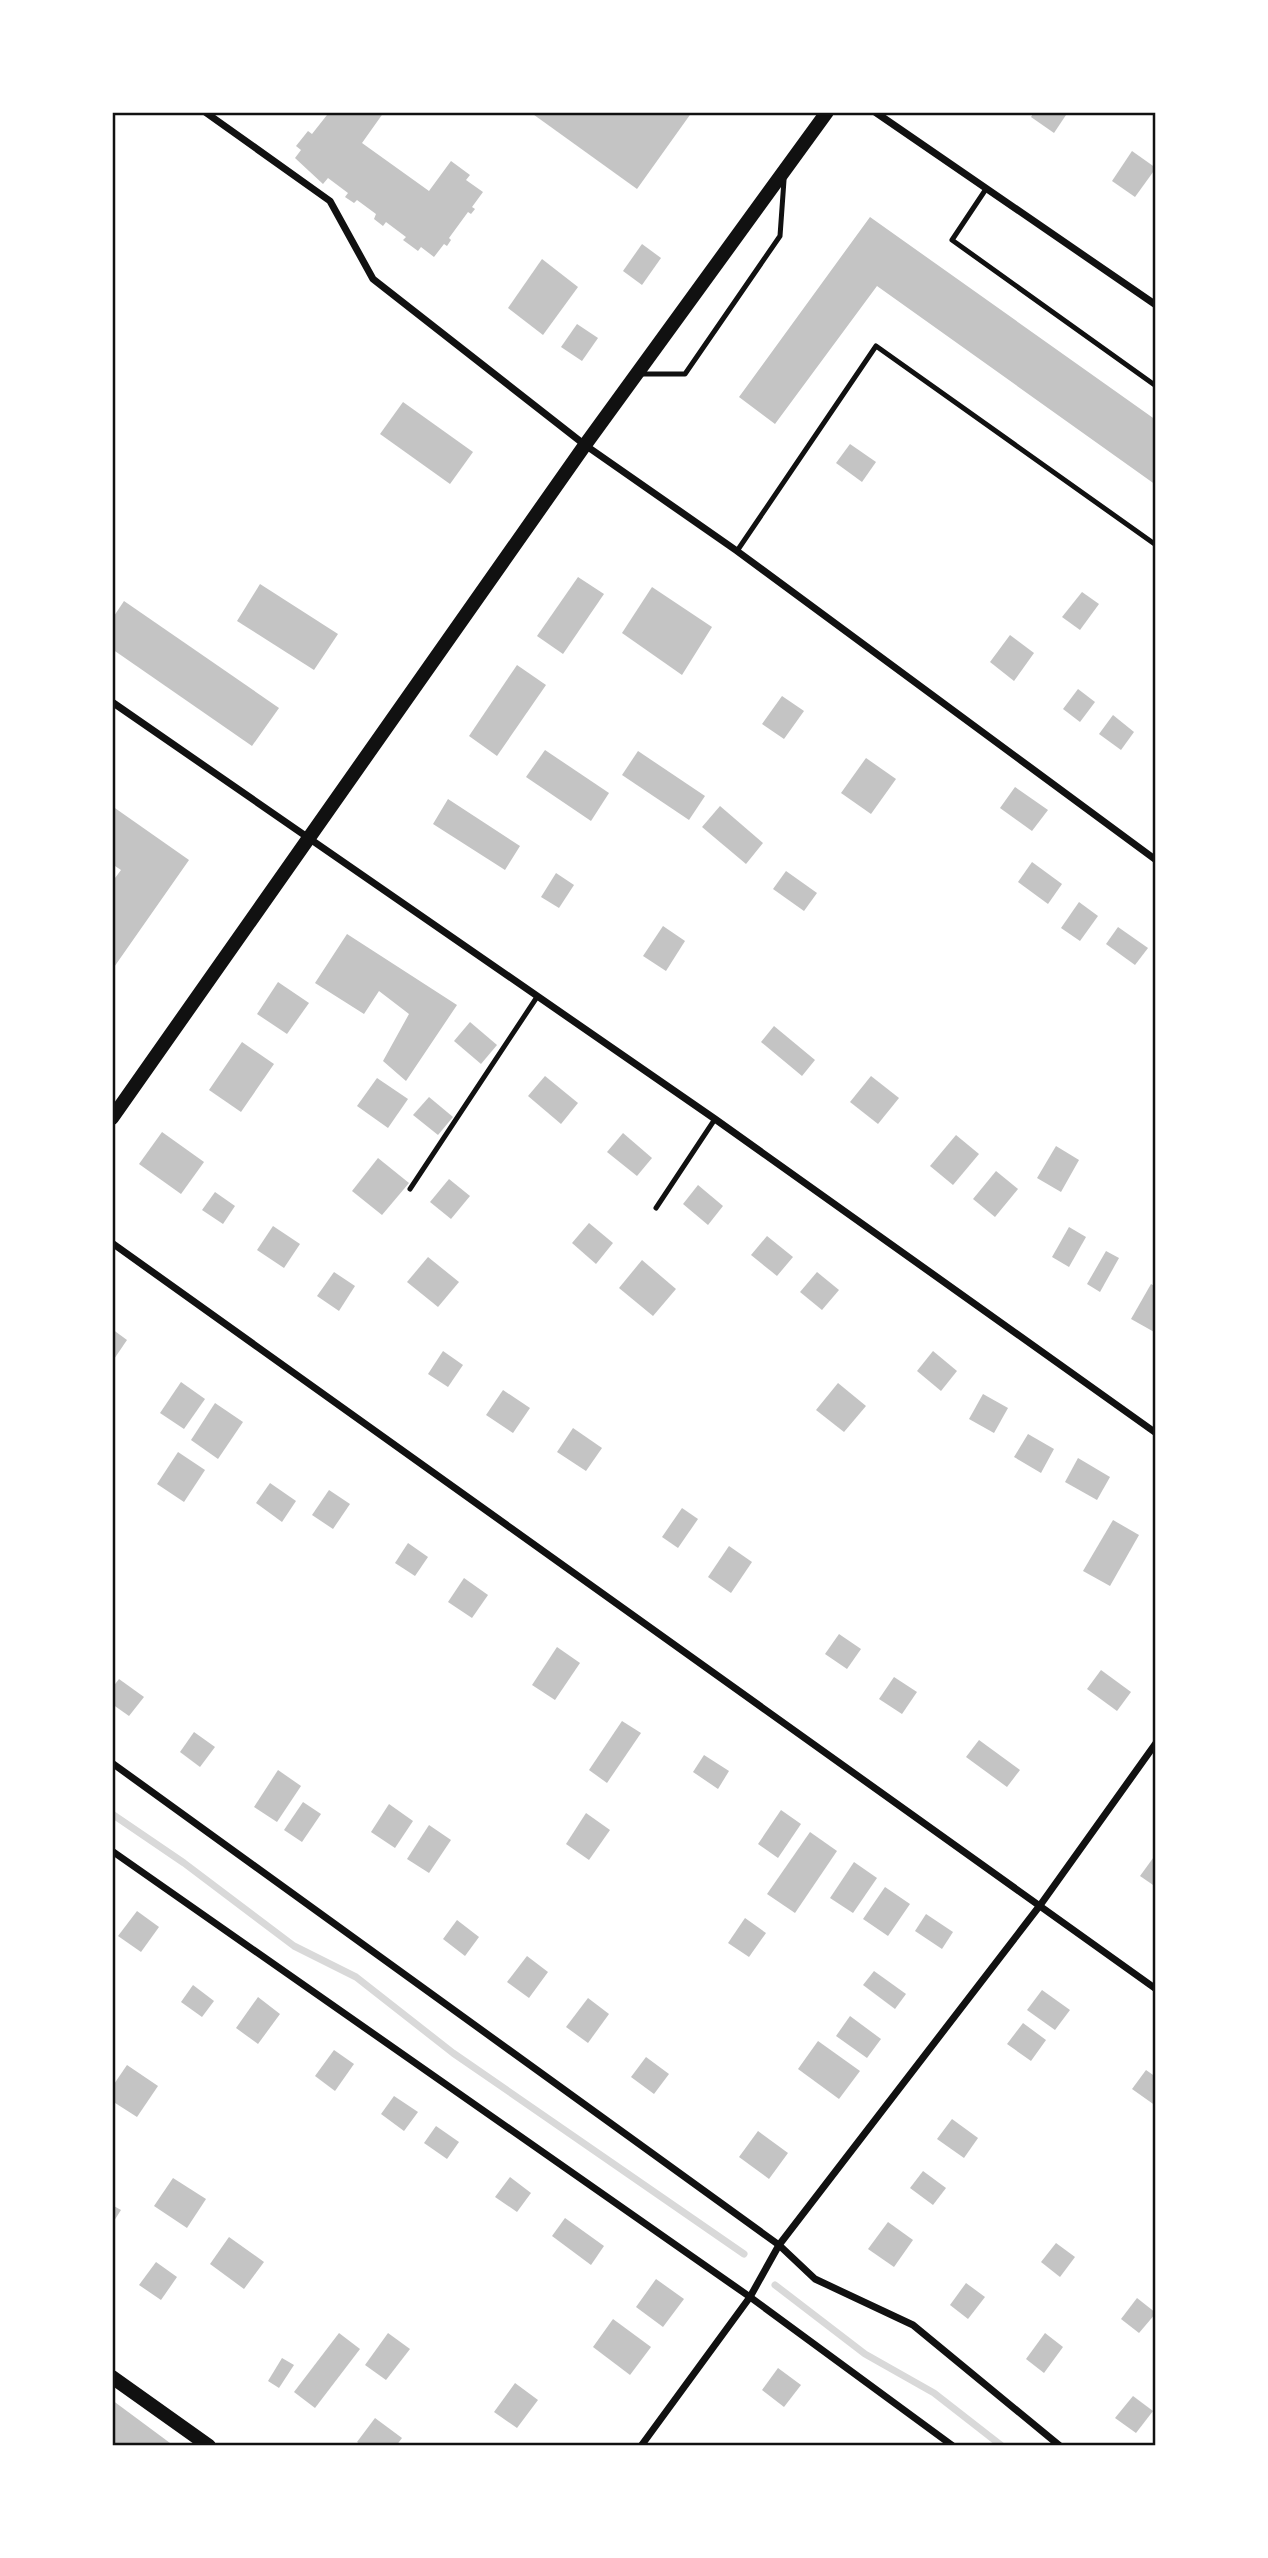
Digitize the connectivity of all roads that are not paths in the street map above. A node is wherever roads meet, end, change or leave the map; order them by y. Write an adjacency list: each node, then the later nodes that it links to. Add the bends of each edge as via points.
1 (205, 112): 9 (street, via 330,201 373,279)
2 (827, 112): 4 (main road)
3 (875, 112): 5 (street)
4 (785, 169): 7 (main road); 7 (lane, via 780,236 685,374)
5 (986, 189): 6 (street); 8 (lane, via 952,240)
6 (1156, 305)
7 (636, 374): 9 (main road)
8 (1156, 386)
9 (585, 445): 11 (street); 13 (main road)
10 (1156, 545): 11 (lane, via 876,346)
11 (737, 551): 14 (street)
12 (112, 702): 13 (street)
13 (309, 839): 15 (street); 16 (main road)
14 (1156, 860)
15 (537, 997): 17 (street); 18 (lane)
16 (112, 1118)
17 (715, 1119): 19 (lane); 21 (street)
18 (410, 1189)
19 (656, 1208)
20 (112, 1243): 25 (street)
21 (1156, 1433)
22 (1156, 1743): 25 (street)
23 (112, 1763): 27 (street)
24 (112, 1851): 28 (street)
25 (1041, 1904): 26 (street); 27 (street)
26 (1156, 1989)
27 (779, 2245): 28 (street); 33 (street, via 815,2278 913,2325)
28 (750, 2297): 31 (street); 32 (street)
29 (112, 2377): 30 (main road)
30 (209, 2446)
31 (641, 2446)
32 (953, 2446)
33 (1060, 2446)

